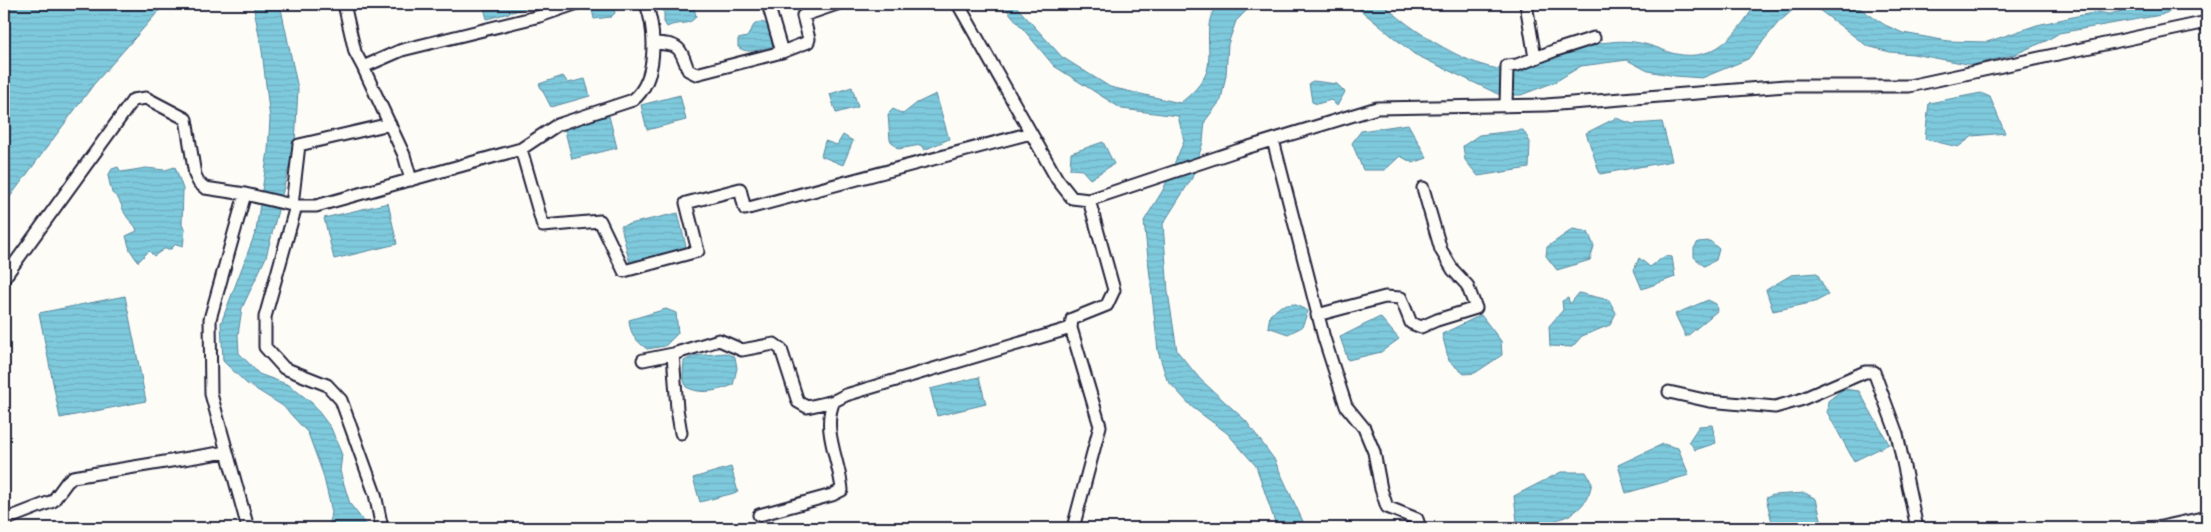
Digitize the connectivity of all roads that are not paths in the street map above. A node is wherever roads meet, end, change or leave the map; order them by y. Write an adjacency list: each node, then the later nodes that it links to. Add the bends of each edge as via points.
1 (344, 4): 13 (street, via 355,52)
2 (575, 4): 13 (street, via 540,16 402,50)
3 (646, 4): 10 (street, via 654,30)
4 (768, 4): 11 (street)
5 (837, 4): 11 (street, via 803,16 808,42)
6 (958, 4): 16 (street)
7 (1526, 4): 12 (street)
8 (2207, 22): 14 (street, via 1909,86 1786,86 1546,105)
9 (1594, 38): 12 (street)
10 (653, 44): 11 (street, via 673,44 681,50 688,70 696,74); 18 (street, via 648,75 642,91 633,100 557,125)
11 (782, 52)
12 (1535, 58): 14 (street, via 1507,66)
13 (362, 67): 15 (street)
14 (1506, 102): 17 (street, via 1377,108)
15 (390, 124): 19 (street); 23 (street, via 299,145)
16 (1031, 133): 18 (street, via 745,209 740,189 686,203 698,251 624,271 600,220 543,226); 22 (street, via 1057,179 1072,198)
17 (1273, 140): 22 (street); 25 (street)
18 (521, 150): 19 (street)
19 (411, 180): 23 (street, via 316,206)
20 (1423, 188): 25 (street, via 1441,250 1467,285 1476,308 1421,327 1411,323 1401,298 1385,297)
21 (245, 194): 23 (street); 24 (street, via 205,188 199,183 186,119 146,98 138,98 133,100); 32 (street, via 210,319 212,394)
22 (1089, 200): 26 (street, via 1114,290 1107,305 1072,319)
23 (291, 205): 37 (street, via 265,317 265,347 284,368 326,385 341,400 375,494)
24 (4, 278)
25 (1318, 315): 39 (street, via 1346,406 1364,428 1374,452 1388,507 1417,518)
26 (1071, 328): 30 (street); 38 (street, via 1100,426)
27 (673, 354): 28 (street); 30 (street, via 719,340 742,350 774,344 781,349 798,402 807,408); 31 (street)
28 (643, 360)
29 (1669, 392): 40 (street, via 1709,401 1775,407 1800,400 1865,372 1874,372 1897,434)
30 (834, 401): 33 (street, via 830,410 830,430 842,490 832,496)
31 (681, 433)
32 (226, 452): 35 (street, via 73,477 53,501); 36 (street)
33 (758, 515)
34 (2207, 517): 41 (street, via 2161,527)
35 (4, 520)
36 (248, 528)
37 (382, 528)
38 (1073, 528)
39 (1420, 528)
40 (1917, 528)
41 (2138, 528)

